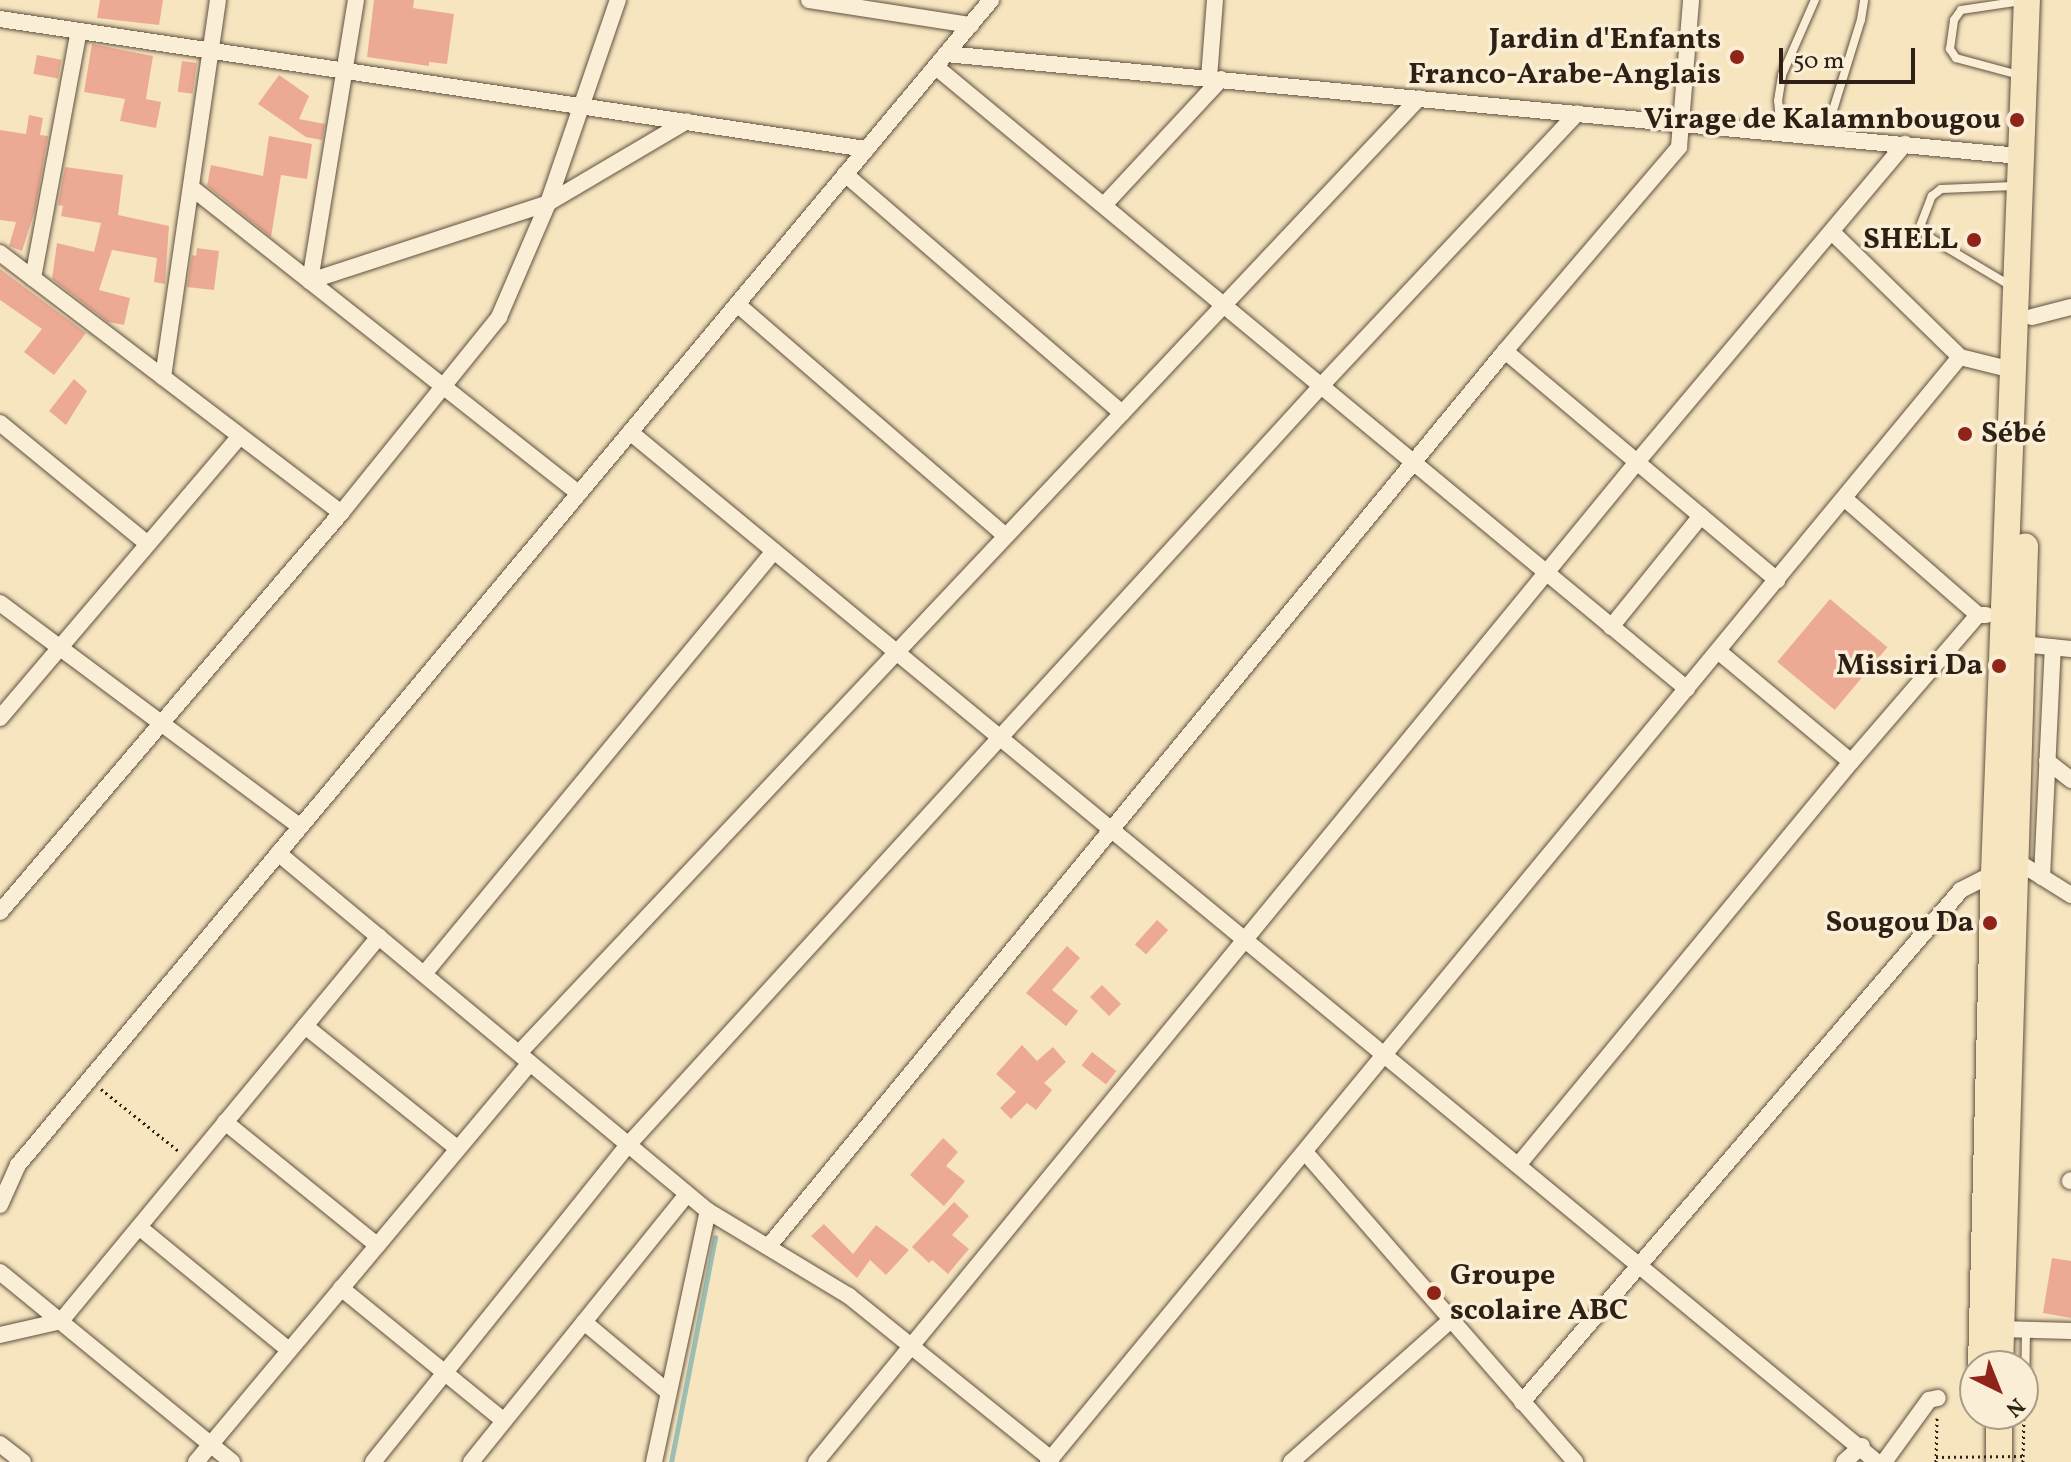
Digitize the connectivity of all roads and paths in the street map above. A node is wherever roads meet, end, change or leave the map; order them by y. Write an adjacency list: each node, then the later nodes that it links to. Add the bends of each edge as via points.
1 (218, 0): 15 (street)
2 (356, 0): 17 (street)
3 (618, 0): 21 (street)
4 (809, 0): 13 (street)
5 (991, 0): 13 (street)
6 (1215, 0): 19 (street)
7 (1691, 0): 24 (street)
8 (1815, 0): 25 (lane, via 1782,75)
9 (1864, 0): 26 (lane)
10 (2027, 0): 18 (highway); 18 (lane, via 1961,10 1954,20 1950,49 1956,58)
11 (2042, 0): 43 (highway)
12 (0, 19): 14 (street)
13 (971, 25): 16 (street)
14 (79, 31): 15 (street); 37 (street)
15 (211, 51): 17 (street); 32 (street)
16 (941, 60): 19 (street); 28 (street); 34 (street)
17 (345, 71): 21 (street); 38 (street)
18 (2024, 76): 29 (highway)
19 (1215, 79): 20 (street); 34 (street)
20 (1419, 98): 22 (street); 41 (street)
21 (581, 108): 23 (street); 33 (street)
22 (1577, 113): 24 (street); 49 (street)
23 (687, 121): 28 (street); 33 (street)
24 (1681, 123): 25 (street); 44 (street, via 1679,147)
25 (1781, 133): 26 (street)
26 (1825, 136): 27 (street)
27 (1905, 144): 29 (street); 35 (street)
28 (866, 149): 30 (street)
29 (2020, 156): 31 (highway)
30 (845, 174): 40 (street); 50 (street)
31 (2019, 186): 39 (highway); 39 (lane, via 1941,189 1932,196 1921,224 1927,236)
32 (192, 188): 38 (street); 47 (street)
33 (548, 203): 38 (street); 48 (street, via 499,317)
34 (1104, 205): 41 (street)
35 (1832, 232): 45 (street); 55 (street)
36 (0, 253): 37 (street)
37 (33, 278): 47 (street)
38 (310, 281): 48 (street)
39 (2015, 289): 46 (highway)
40 (737, 304): 52 (street); 60 (street)
41 (1223, 306): 49 (street); 50 (street)
42 (2071, 307): 43 (street)
43 (2032, 317): 69 (highway)
44 (1505, 351): 54 (street); 55 (street)
45 (1960, 357): 46 (street); 57 (street)
46 (2012, 370): 67 (highway)
47 (163, 377): 53 (street)
48 (443, 386): 56 (street); 58 (street)
49 (1321, 386): 54 (street); 78 (street)
50 (1122, 413): 60 (street)
51 (0, 423): 61 (street)
52 (630, 432): 56 (street); 62 (street)
53 (240, 436): 58 (street); 61 (street)
54 (1413, 462): 63 (street); 83 (street)
55 (1637, 462): 59 (street); 63 (street)
56 (579, 494): 82 (street)
57 (1844, 498): 64 (street); 66 (street)
58 (341, 513): 77 (street)
59 (1701, 516): 64 (street); 68 (street)
60 (1006, 536): 74 (street)
61 (148, 544): 71 (street)
62 (774, 551): 74 (street); 91 (street)
63 (1546, 572): 68 (street); 90 (street)
64 (1777, 580): 73 (street)
65 (0, 603): 71 (street)
66 (1978, 615): 67 (street); 80 (street)
67 (2004, 615): 85 (highway)
68 (1611, 627): 75 (street)
69 (2022, 644): 70 (street); 85 (highway)
70 (2053, 647): 72 (street); 79 (street)
71 (60, 648): 76 (street); 77 (street)
72 (2071, 649)
73 (1718, 651): 75 (street); 80 (street)
74 (896, 653): 78 (street); 94 (street)
75 (1687, 689): 93 (street)
76 (0, 718)
77 (162, 723): 82 (street); 88 (street)
78 (1000, 737): 83 (street); 97 (street)
79 (2047, 761): 81 (street); 86 (street)
80 (1851, 762): 101 (street)
81 (2071, 780)
82 (300, 827): 84 (street)
83 (1111, 828): 90 (street); 107 (street)
84 (278, 853): 89 (street); 95 (street)
85 (2004, 866): 86 (street); 108 (street, via 1961,890); 114 (highway); 119 (highway)
86 (2042, 877): 87 (street)
87 (2071, 895)
88 (0, 912)
89 (379, 937): 91 (street); 92 (street)
90 (1245, 938): 93 (street); 117 (street)
91 (424, 974): 94 (street)
92 (305, 1026): 96 (street); 98 (street)
93 (1386, 1054): 99 (street); 101 (street)
94 (524, 1058): 97 (street); 98 (street)
95 (89, 1080): 100 (path); 103 (street, via 18,1165)
96 (225, 1122): 100 (street); 106 (street)
97 (628, 1145): 102 (street); 122 (street)
98 (458, 1149): 106 (street)
99 (1305, 1152): 112 (street); 135 (street)
100 (193, 1162): 105 (street)
101 (1519, 1164): 108 (street)
102 (687, 1194): 104 (street); 113 (street)
103 (0, 1205)
104 (708, 1211): 107 (street); 123 (street)
105 (139, 1227): 111 (street); 118 (street)
106 (377, 1245): 110 (street)
107 (768, 1247): 117 (street, via 849,1296)
108 (1640, 1264): 125 (street); 132 (street)
109 (0, 1272): 111 (street)
110 (341, 1288): 118 (street); 122 (street)
111 (61, 1321): 116 (street); 131 (street)
112 (1450, 1321): 125 (street); 144 (street)
113 (584, 1322): 123 (street); 126 (street)
114 (2013, 1329): 115 (street); 120 (highway); 121 (lane)
115 (2071, 1331)
116 (0, 1335)
117 (911, 1344): 135 (street); 143 (street)
118 (289, 1350): 131 (street)
119 (1982, 1350)
120 (2006, 1350)
121 (2017, 1350)
122 (445, 1373): 126 (street); 141 (street)
123 (668, 1392): 133 (street)
124 (1938, 1398): 137 (path); 147 (street, via 1929,1400)
125 (1522, 1402): 136 (street)
126 (504, 1421): 142 (street)
127 (1981, 1430): 148 (highway)
128 (2003, 1430): 134 (highway)
129 (2018, 1430): 134 (path)
130 (0, 1444): 138 (street)
131 (210, 1444): 139 (street); 140 (street)
132 (1862, 1446): 145 (street); 146 (street)
133 (652, 1458)
134 (2011, 1459): 137 (path, bridge); 149 (path)
135 (1050, 1460)
136 (1568, 1460)
137 (1936, 1460)
138 (23, 1462)
139 (196, 1462)
140 (232, 1462)
141 (373, 1462)
142 (471, 1462)
143 (816, 1462)
144 (1291, 1462)
145 (1844, 1462)
146 (1877, 1462)
147 (1884, 1462)
148 (1982, 1462)
149 (2023, 1462)

